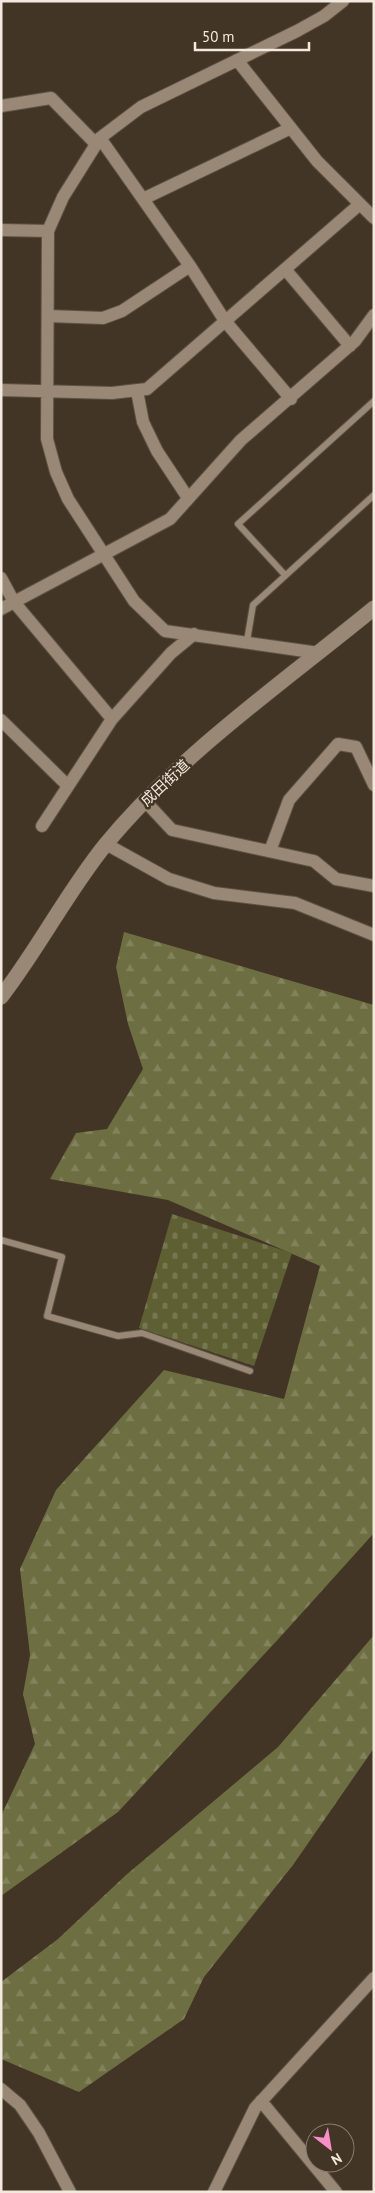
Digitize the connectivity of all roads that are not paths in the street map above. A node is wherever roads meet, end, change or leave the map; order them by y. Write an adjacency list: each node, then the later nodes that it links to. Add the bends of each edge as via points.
1 (343, 1): 2 (street, via 324,16)
2 (237, 60): 4 (street); 5 (street, via 141,107)
3 (1, 106): 5 (street, via 51,98)
4 (291, 128): 6 (street); 7 (street, via 317,161)
5 (98, 141): 6 (street); 10 (street, via 63,197)
6 (143, 199): 11 (street)
7 (360, 204): 8 (street); 12 (street)
8 (374, 218)
9 (1, 230): 10 (street)
10 (48, 231): 14 (street)
11 (190, 266): 14 (street, via 122,311 103,318); 15 (street)
12 (285, 269): 15 (street); 16 (street)
13 (374, 315): 16 (street)
14 (48, 316): 19 (street)
15 (225, 322): 18 (street, via 147,389); 20 (street)
16 (350, 346): 20 (street)
17 (1, 390): 19 (street)
18 (137, 391): 19 (street); 23 (street, via 143,422 157,451)
19 (48, 392): 24 (street, via 47,439 56,472 68,499)
20 (291, 398): 23 (street, via 241,440)
21 (374, 401): 25 (lane, via 238,524)
22 (374, 494): 25 (lane)
23 (188, 498): 24 (street, via 170,519)
24 (104, 554): 27 (street); 30 (street, via 134,601 165,631)
25 (285, 575): 31 (lane, via 253,605)
26 (1, 578): 27 (street)
27 (14, 602): 29 (street); 33 (street)
28 (374, 608): 32 (street, 成田街道)
29 (1, 609)
30 (194, 634): 31 (street); 33 (street, via 171,653)
31 (247, 641): 32 (street)
32 (319, 653): 37 (street, 成田街道, via 235,720)
33 (112, 719): 36 (street)
34 (1, 720): 36 (street)
35 (374, 785): 40 (street, via 356,747 338,744 289,800)
36 (68, 786): 38 (street)
37 (145, 801): 39 (street, 成田街道); 40 (street, via 172,830)
38 (42, 826)
39 (106, 844): 42 (street, via 169,879 214,893 295,904); 43 (street, 成田街道)
40 (270, 852): 41 (street, via 314,861 336,879)
41 (374, 886)
42 (374, 935)
43 (1, 998)
44 (1, 1240): 45 (lane, via 62,1257 47,1316 118,1336 142,1333)
45 (250, 1371)
46 (373, 1979): 48 (street)
47 (1, 2088): 49 (street, via 20,2105 39,2133)
48 (262, 2101): 50 (street, via 255,2108); 51 (street)
49 (70, 2192)
50 (214, 2192)
51 (336, 2192)

